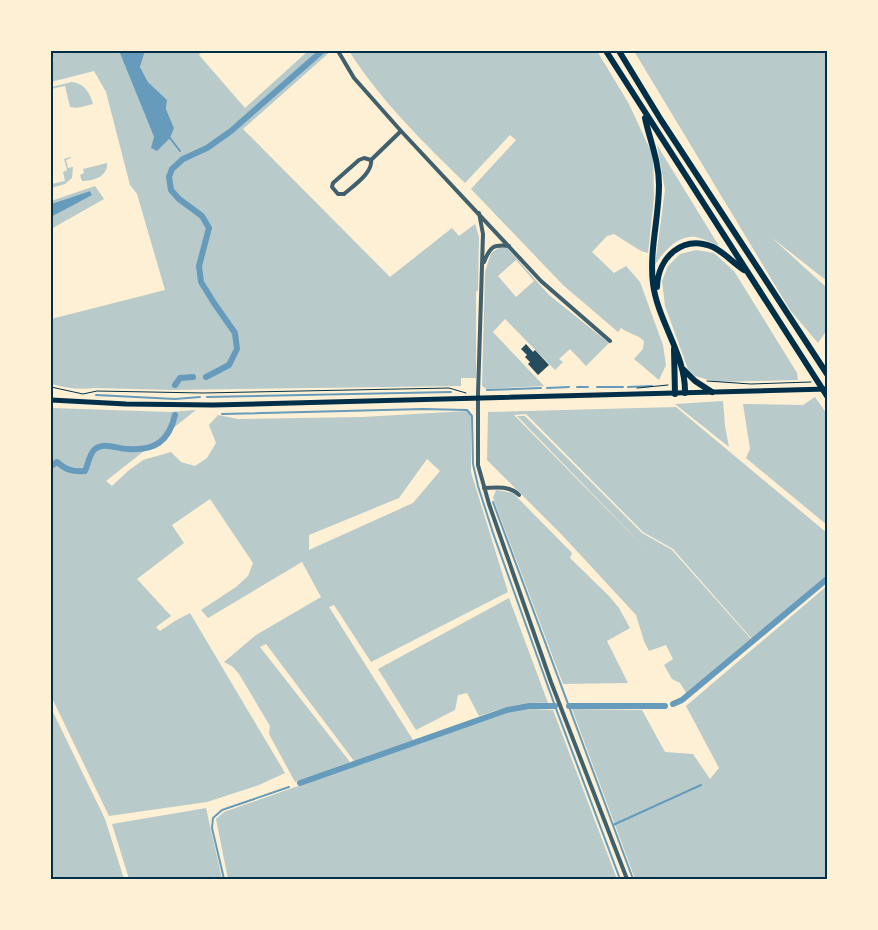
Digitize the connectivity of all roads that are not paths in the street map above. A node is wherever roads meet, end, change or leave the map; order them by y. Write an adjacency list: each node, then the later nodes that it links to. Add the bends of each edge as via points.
1 (338, 51): 5 (street, via 354,78)
2 (606, 51): 4 (highway)
3 (619, 51): 15 (highway)
4 (644, 112): 10 (highway); 11 (highway, via 659,168 658,215 652,258)
5 (401, 131): 6 (street); 7 (street)
6 (371, 160): 6 (street, via 359,160 332,187 338,194 344,194 370,170)
7 (479, 213): 8 (street); 9 (street, via 483,234)
8 (510, 246): 9 (street, via 498,245 490,249); 12 (street, via 541,281)
9 (482, 266): 20 (street)
10 (746, 272): 11 (highway, via 714,248 702,244 686,245 665,258 659,271); 21 (highway)
11 (657, 296): 13 (highway)
12 (610, 340)
13 (674, 348): 14 (highway); 19 (highway)
14 (684, 369): 17 (highway); 18 (highway)
15 (827, 374)
16 (827, 390): 17 (main road)
17 (712, 392): 18 (main road)
18 (685, 393): 19 (main road)
19 (675, 394): 20 (main road)
20 (478, 396): 22 (main road, via 213,405); 23 (street, via 478,465)
21 (827, 396)
22 (53, 399)
23 (484, 488): 24 (street, via 515,490); 25 (street, via 551,682)
24 (519, 495)
25 (627, 879)

